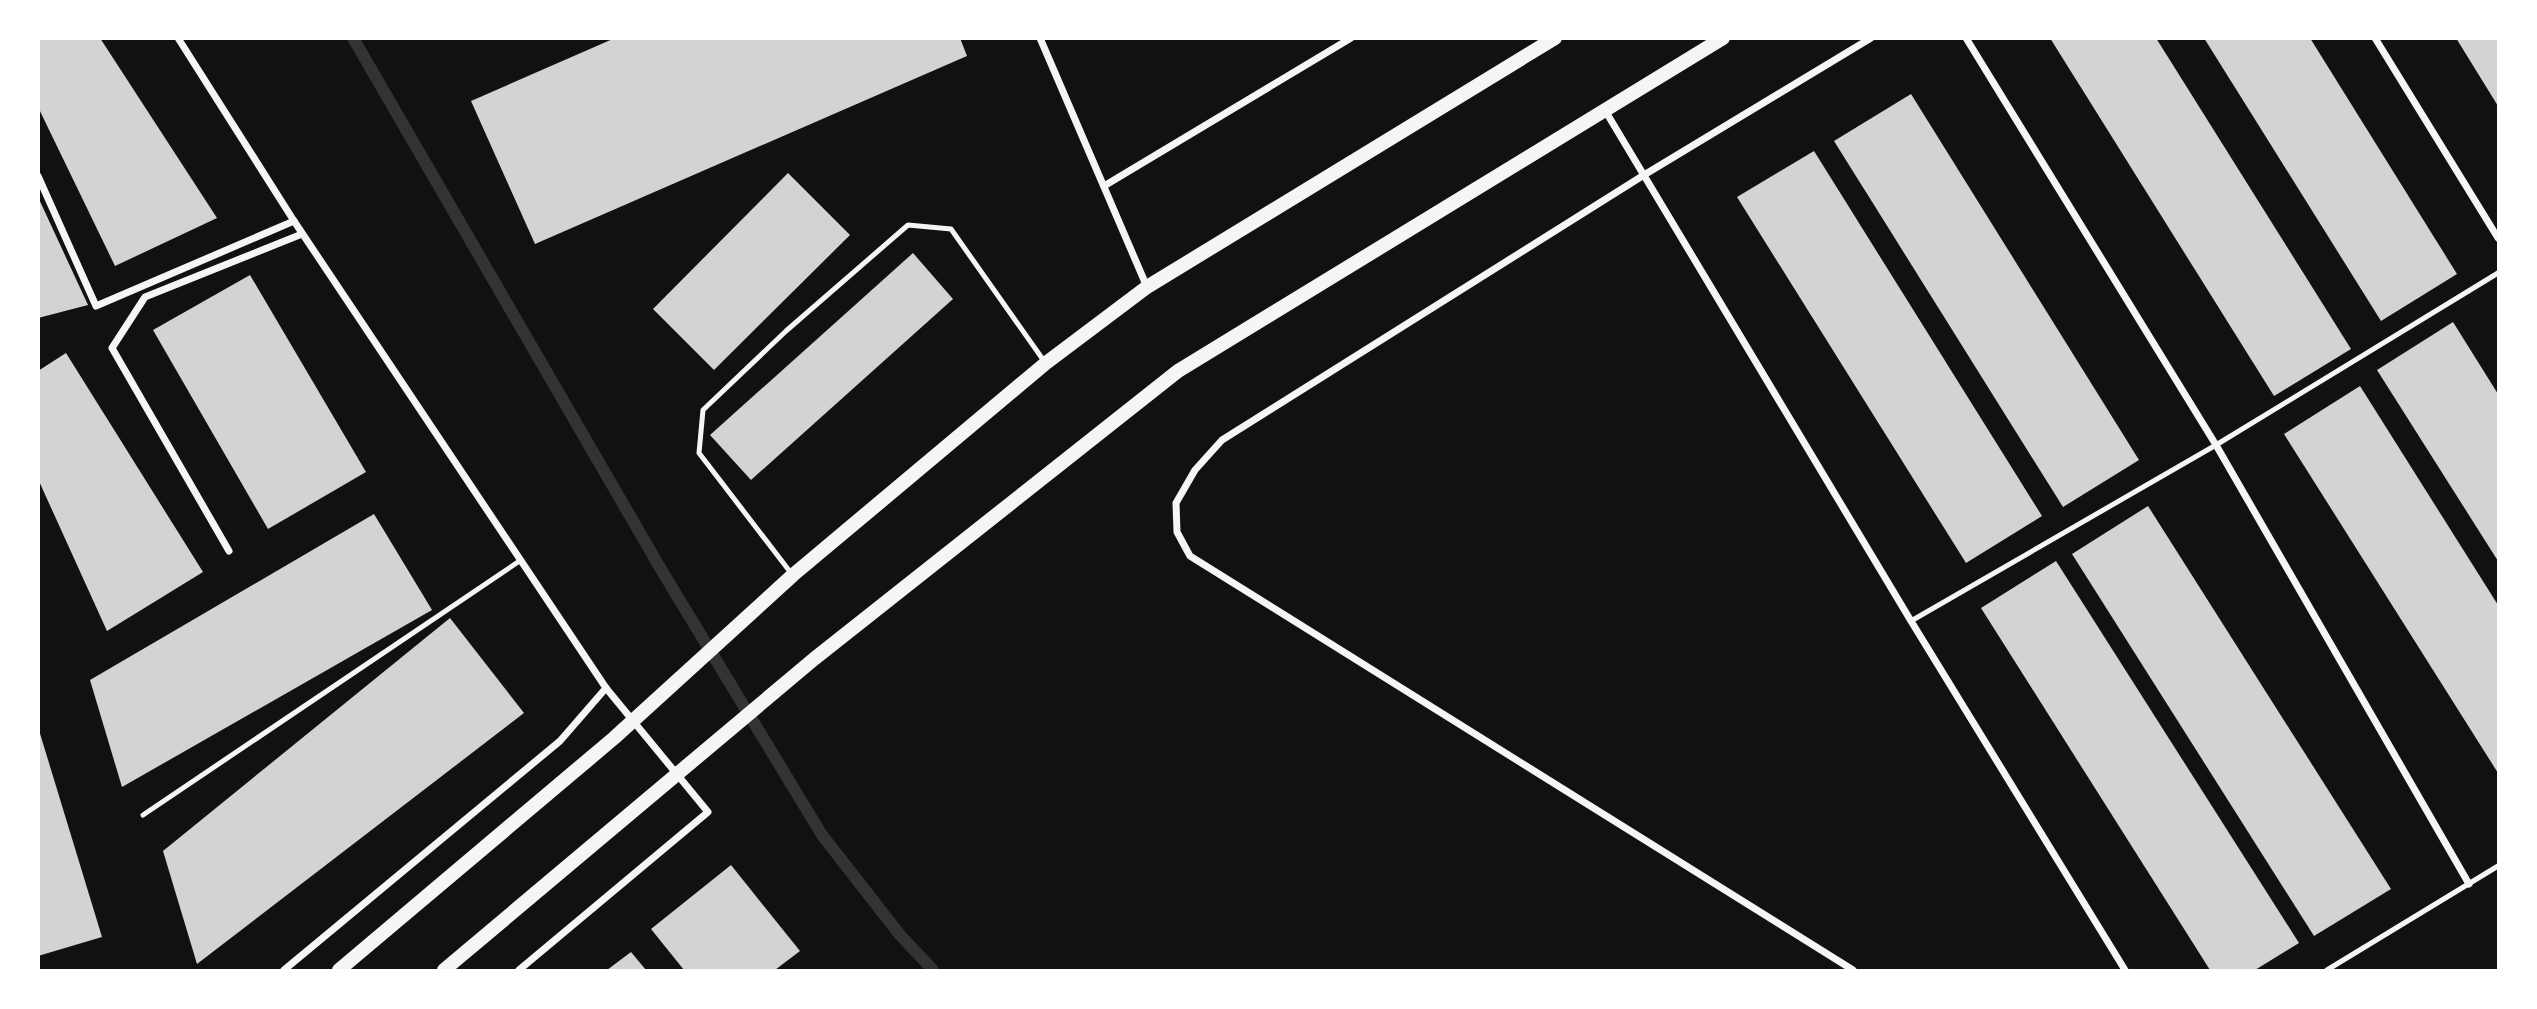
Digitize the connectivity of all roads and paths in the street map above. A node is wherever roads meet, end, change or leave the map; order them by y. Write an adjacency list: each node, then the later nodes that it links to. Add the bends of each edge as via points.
1 (178, 38): 13 (street)
2 (1040, 38): 12 (street)
3 (1350, 38): 12 (street)
4 (1555, 38): 17 (main road)
5 (1723, 38): 9 (main road)
6 (1871, 38): 10 (street)
7 (1966, 38): 19 (street)
8 (2375, 38): 15 (street)
9 (1606, 111): 10 (street); 30 (main road, via 1178,371 814,659)
10 (1644, 175): 23 (street); 32 (street, via 1222,440 1195,470 1176,503 1177,532 1190,556)
11 (38, 176): 13 (street, via 96,306)
12 (1104, 186): 17 (street)
13 (294, 221): 14 (street)
14 (302, 234): 20 (street, via 145,297 112,348); 21 (street)
15 (2498, 238)
16 (2498, 273): 19 (lane)
17 (1147, 287): 18 (main road)
18 (1046, 363): 22 (main road); 22 (lane, via 951,229 908,225 703,410 699,453)
19 (2216, 445): 23 (lane); 27 (street)
20 (229, 551)
21 (521, 560): 24 (street); 25 (lane)
22 (793, 575): 29 (main road, via 614,738)
23 (1911, 621): 33 (street)
24 (607, 688): 28 (street, via 560,741); 31 (street, via 708,812)
25 (143, 815)
26 (2498, 866): 27 (lane)
27 (2469, 884): 34 (lane)
28 (284, 971)
29 (339, 971)
30 (444, 971)
31 (519, 971)
32 (1853, 971)
33 (2125, 971)
34 (2327, 971)

